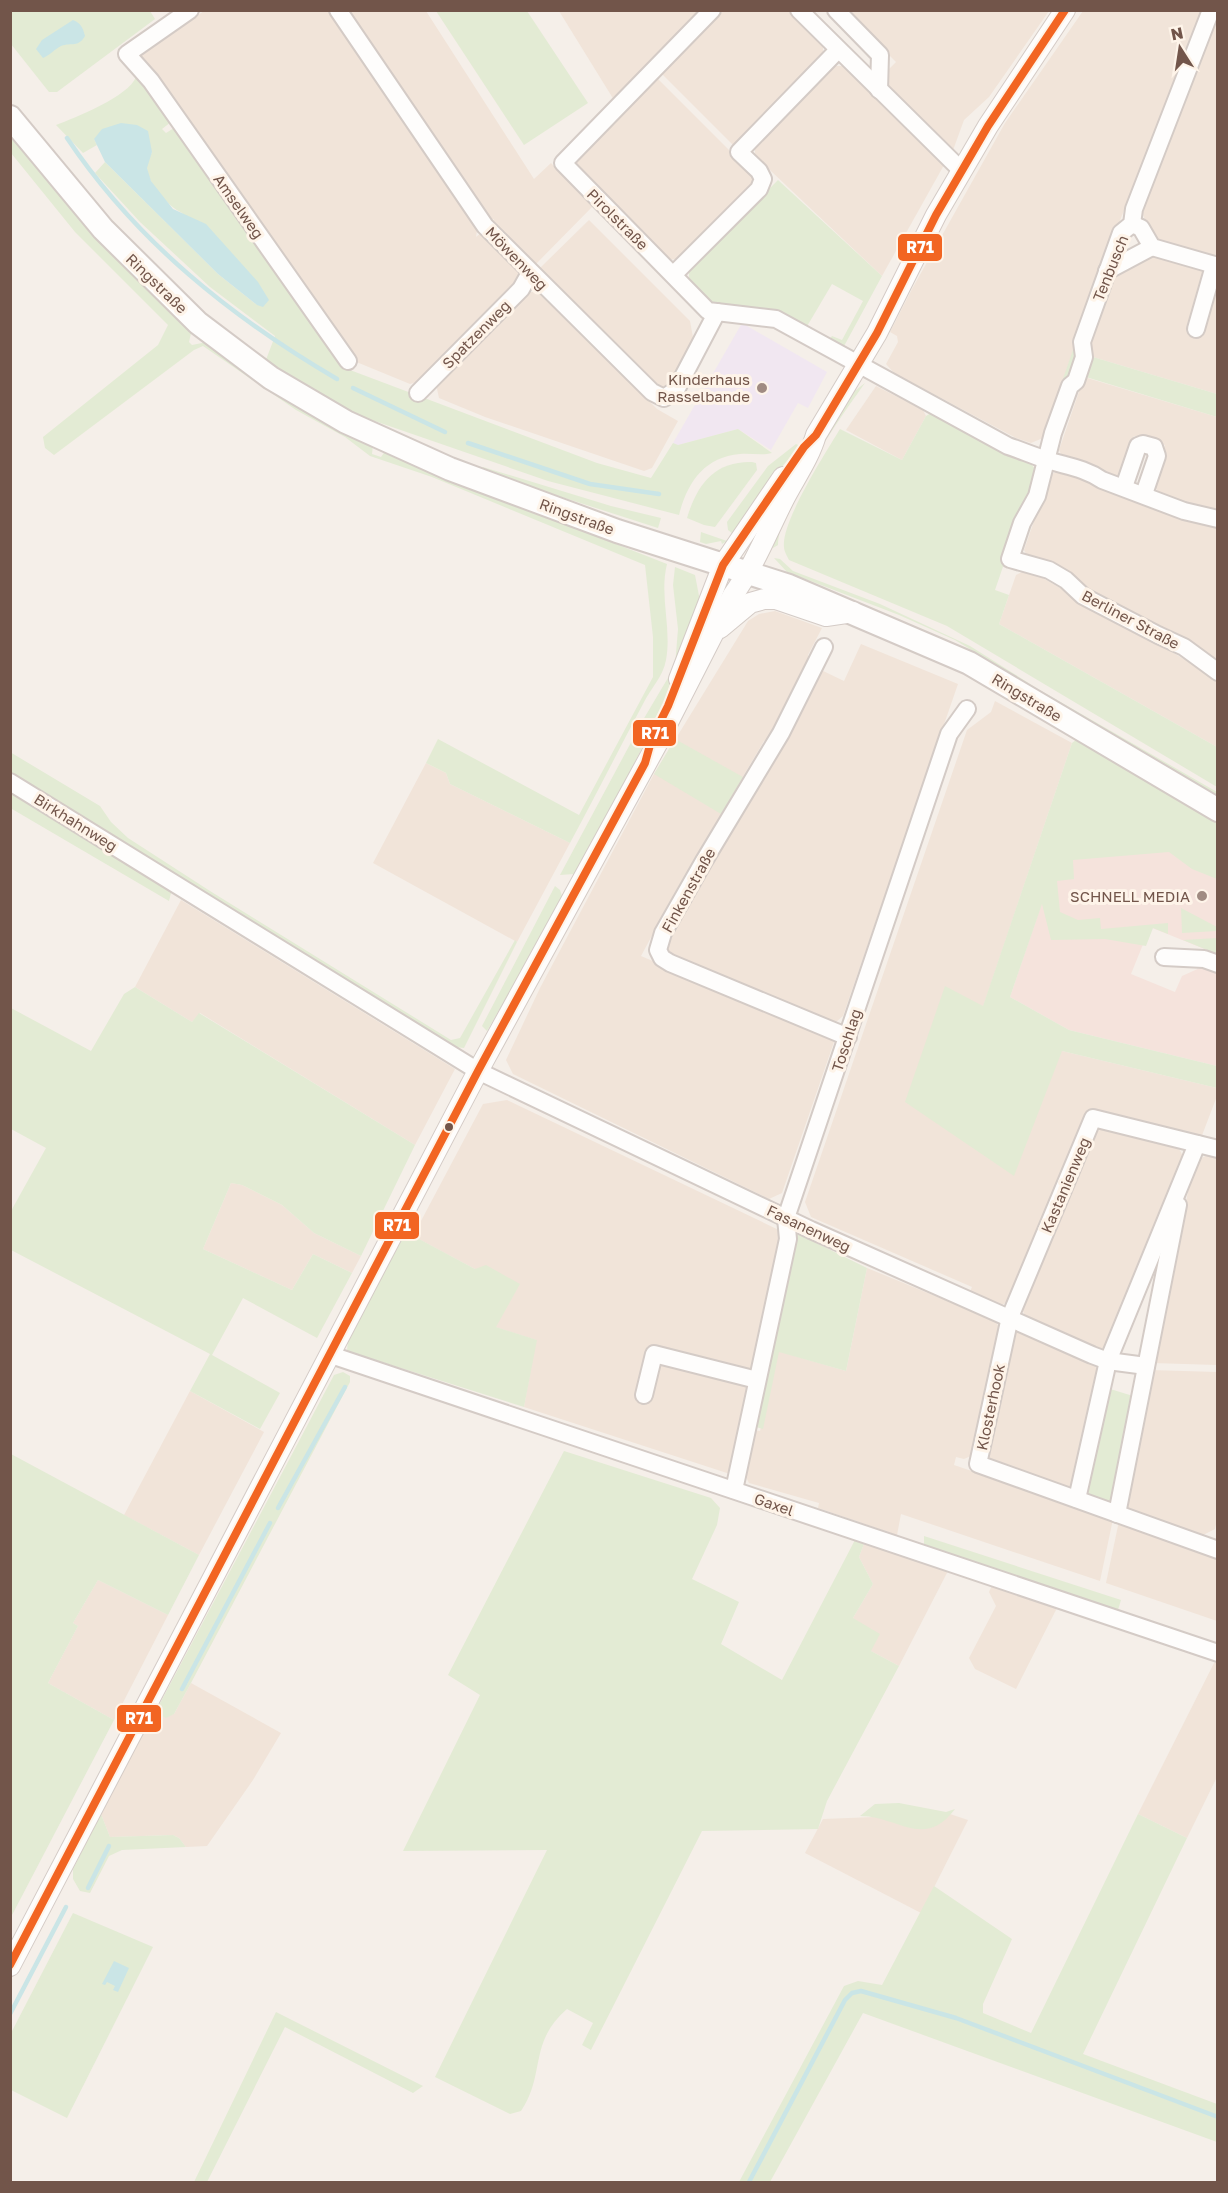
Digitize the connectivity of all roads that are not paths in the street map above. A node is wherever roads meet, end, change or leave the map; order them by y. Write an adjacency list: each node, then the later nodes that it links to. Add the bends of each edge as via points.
1 (190, 10): 20 (street, Amselweg, via 127,54 151,81)
2 (338, 10): 16 (street, Möwenweg, via 485,226)
3 (712, 10): 17 (street, Pirolstraße, via 563,163)
4 (799, 10): 8 (street)
5 (836, 10): 9 (street, via 880,55)
6 (1065, 10): 11 (street)
7 (1211, 10): 12 (street, Tenbusch, via 1134,209)
8 (838, 50): 9 (street); 17 (street, via 739,152 759,171 763,179 759,189)
9 (879, 90): 11 (street)
10 (10, 117): 29 (main road, Ringstraße, via 103,229 154,282 228,347 271,378 346,422 450,469)
11 (962, 171): 21 (street)
12 (1132, 224): 13 (street, via 1141,228); 15 (street, Tenbusch, via 1121,233)
13 (1152, 247): 14 (street); 15 (street)
14 (1216, 266): 19 (street)
15 (1107, 271): 24 (street, Tenbusch, via 1082,342 1084,357 1076,381 1070,386)
16 (530, 273): 18 (street, Möwenweg, via 652,392 664,398 676,390); 22 (street, Spatzenweg, via 521,289)
17 (674, 274): 18 (street, Pirolstraße, via 708,311)
18 (717, 312): 21 (street, Pirolstraße, via 776,319)
19 (1196, 329)
20 (348, 361)
21 (859, 365): 23 (street); 24 (street, via 1008,446)
22 (418, 393)
23 (816, 435): 29 (street); 30 (street)
24 (1047, 460): 25 (street, via 1063,462); 28 (street, Tenbusch, via 1037,496 1022,523)
25 (1124, 487): 26 (street); 26 (street, via 1135,450 1143,444 1154,447 1156,456)
26 (1144, 494): 27 (street, via 1184,511)
27 (1218, 519)
28 (1010, 559): 34 (street, Berliner Straße, via 1049,570 1083,596 1168,638)
29 (723, 566): 30 (main road, Ringstraße); 36 (street)
30 (749, 573): 31 (main road, Ringstraße); 32 (street, via 733,595)
31 (853, 612): 32 (street, via 826,616 776,599 764,599 750,603); 38 (main road, Ringstraße, via 969,663)
32 (716, 632): 36 (street)
33 (824, 647): 41 (street, Finkenstraße, via 781,733 663,933 658,950 670,963)
34 (1218, 672)
35 (967, 709): 41 (street, Toschlag, via 949,734)
36 (645, 763): 42 (street)
37 (10, 782): 42 (street, Birkhahnweg)
38 (1218, 810)
39 (1164, 957): 40 (street, via 1204,959)
40 (1218, 964)
41 (848, 1037): 46 (street, Toschlag)
42 (478, 1071): 46 (street, Fasanenweg); 48 (street)
43 (1197, 1144): 44 (street, Kastanienweg); 45 (street); 47 (street, Kastanienweg, via 1093,1118)
44 (1218, 1149)
45 (1184, 1174): 49 (street); 50 (street)
46 (786, 1218): 47 (street, Fasanenweg); 51 (street, Toschlag, via 788,1239)
47 (1010, 1317): 49 (street, Fasanenweg); 54 (street, Klosterhook, via 978,1464)
48 (331, 1355): 53 (street, Gaxel); 58 (street)
49 (1108, 1361): 50 (street, Fasanenweg); 54 (street)
50 (1146, 1366): 55 (street)
51 (757, 1380): 52 (street, via 654,1354); 53 (street, Toschlag)
52 (644, 1395)
53 (734, 1490): 57 (street, Gaxel)
54 (1077, 1499): 55 (street, Klosterhook)
55 (1117, 1514): 56 (street, Klosterhook)
56 (1217, 1550)
57 (1218, 1653)
58 (10, 1966)

